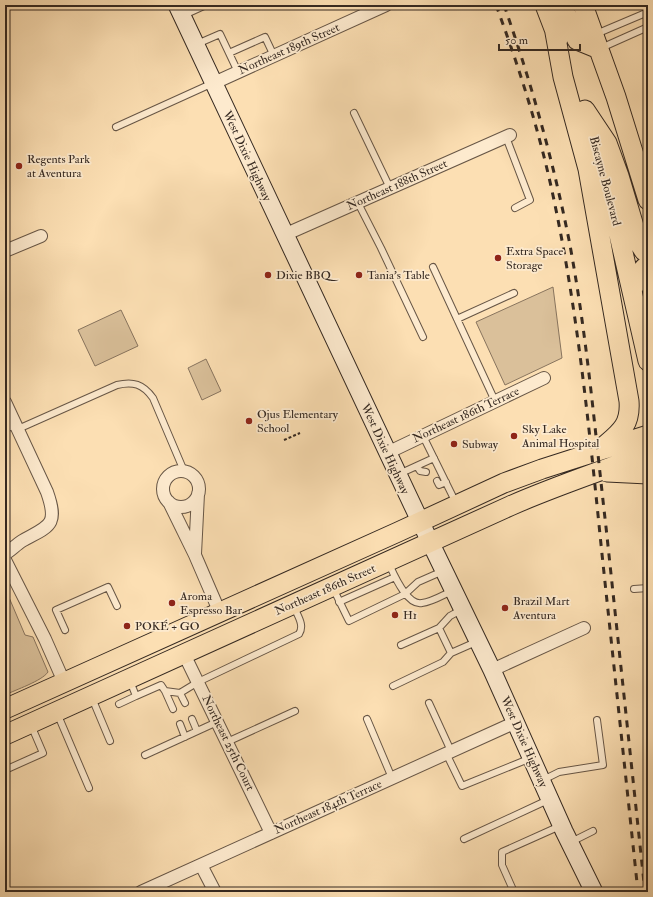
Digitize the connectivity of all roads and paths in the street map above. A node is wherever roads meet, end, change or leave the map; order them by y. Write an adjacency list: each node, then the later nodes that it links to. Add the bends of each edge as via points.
1 (206, 5): 6 (lane)
2 (386, 5): 13 (street, Northeast 189th Street)
3 (545, 5): 9 (main road, Biscayne Boulevard)
4 (562, 5): 10 (main road, via 578,40)
5 (583, 5): 10 (main road)
6 (180, 10): 11 (street, West Dixie Highway)
7 (648, 12): 10 (lane)
8 (648, 27): 10 (lane)
9 (554, 28): 16 (main road, Biscayne Boulevard); 43 (main road, via 563,77 588,169 629,401 630,413 627,423)
10 (597, 42): 21 (main road)
11 (196, 44): 12 (lane, via 220,34); 15 (street, West Dixie Highway)
12 (229, 53): 13 (lane, via 265,38); 14 (lane)
13 (274, 56): 14 (street, Northeast 189th Street)
14 (238, 72): 15 (street, Northeast 189th Street)
15 (214, 83): 18 (lane); 24 (street, West Dixie Highway)
16 (585, 110): 27 (main road, via 607,143 639,243); 30 (main road, Biscayne Boulevard, via 612,200)
17 (354, 113): 20 (lane)
18 (116, 127)
19 (508, 136): 20 (street, Northeast 188th Street); 23 (lane, via 530,200)
20 (390, 188): 22 (street, Northeast 188th Street)
21 (648, 200)
22 (358, 203): 24 (street, Northeast 188th Street); 33 (lane)
23 (515, 208)
24 (284, 235): 44 (street, West Dixie Highway)
25 (41, 236): 26 (street)
26 (5, 251)
27 (648, 253)
28 (648, 265): 30 (main road)
29 (433, 267): 32 (lane)
30 (632, 290): 34 (main road, Biscayne Boulevard)
31 (514, 293): 32 (lane)
32 (457, 319): 36 (lane)
33 (423, 337)
34 (648, 361)
35 (544, 378): 36 (street, Northeast 186th Terrace)
36 (495, 401): 41 (street, Northeast 186th Terrace)
37 (5, 402): 38 (street)
38 (13, 428): 47 (lane, via 117,385 132,383 147,391 153,398); 58 (street, via 47,492 52,508 51,519 44,530)
39 (300, 433): 42 (path)
40 (648, 435): 43 (main road, Northeast 186th Street)
41 (423, 436): 44 (street, Northeast 186th Terrace); 46 (lane)
42 (284, 440)
43 (598, 452): 55 (main road, Northeast 186th Street, via 520,476)
44 (387, 453): 50 (street, West Dixie Highway)
45 (648, 453): 48 (main road, Northeast 186th Street)
46 (434, 458): 50 (lane, via 422,471); 51 (lane)
47 (184, 471): 53 (street, via 194,477 199,488); 54 (street, via 173,473 165,481 164,492)
48 (600, 472): 49 (main road); 57 (main road, Northeast 186th Street, via 529,498)
49 (648, 474)
50 (398, 475): 56 (street, West Dixie Highway)
51 (446, 482): 52 (lane); 55 (lane)
52 (437, 484)
53 (198, 494): 54 (street, via 191,504 185,506); 59 (street)
54 (169, 502): 59 (street)
55 (457, 504): 56 (main road, Northeast 186th Street)
56 (420, 522): 57 (street, West Dixie Highway); 76 (main road, Northeast 186th Street)
57 (430, 542): 61 (main road, Northeast 186th Street); 62 (street, West Dixie Highway)
58 (5, 554)
59 (195, 555): 76 (street)
60 (5, 560): 86 (street)
61 (392, 569): 66 (lane); 67 (main road, Northeast 186th Street); 67 (lane, via 379,585 356,595)
62 (444, 570): 65 (street, West Dixie Highway); 66 (lane, via 418,582)
63 (648, 588): 64 (lane)
64 (634, 589)
65 (453, 590): 66 (lane, via 422,604 414,603); 75 (street, West Dixie Highway)
66 (405, 594): 70 (lane)
67 (336, 595): 71 (main road, Northeast 186th Street); 77 (lane, via 350,621)
68 (384, 596): 70 (lane)
69 (373, 601): 74 (lane)
70 (387, 603): 74 (lane)
71 (293, 605): 83 (main road, Northeast 186th Street); 87 (lane, via 302,626 299,634)
72 (117, 606): 80 (lane, via 108,587 56,610)
73 (361, 606): 77 (lane)
74 (376, 608): 77 (lane)
75 (463, 610): 78 (lane, via 450,616); 81 (street, West Dixie Highway)
76 (220, 613): 83 (main road, via 216,624); 86 (main road, Northeast 186th Street)
77 (364, 613)
78 (439, 628): 82 (lane); 84 (lane)
79 (584, 628): 85 (street)
80 (65, 630)
81 (478, 641): 84 (lane); 85 (street, West Dixie Highway)
82 (401, 645)
83 (190, 652): 87 (street, Northeast 25th Court); 89 (main road, Northeast 186th Street)
84 (451, 653): 88 (lane, via 443,662)
85 (492, 670): 104 (street, West Dixie Highway)
86 (64, 682): 96 (main road, Northeast 186th Street); 105 (main road, via 64,690 59,698)
87 (198, 682): 91 (lane); 103 (street, Northeast 25th Court)
88 (393, 686)
89 (133, 687): 90 (lane, via 161,685); 92 (main road, Northeast 186th Street); 95 (lane)
90 (165, 691): 91 (lane); 97 (lane)
91 (180, 693): 93 (lane)
92 (91, 696): 99 (main road, Northeast 186th Street); 110 (lane)
93 (185, 703)
94 (429, 703): 112 (lane)
95 (118, 704)
96 (5, 709)
97 (173, 709)
98 (295, 711): 111 (lane)
99 (56, 712): 105 (main road, Northeast 186th Street); 118 (lane)
100 (192, 719): 107 (lane)
101 (367, 720): 116 (lane)
102 (597, 720): 117 (lane, via 602,765 559,772)
103 (217, 722): 107 (lane); 111 (street, Northeast 25th Court)
104 (516, 722): 112 (street, Northeast 184th Terrace); 114 (street, West Dixie Highway)
105 (33, 723): 108 (main road, Northeast 186th Street); 115 (lane, via 43,753)
106 (180, 724): 109 (lane)
107 (198, 731): 109 (lane)
108 (5, 735)
109 (185, 737): 113 (lane)
110 (110, 741)
111 (227, 742): 122 (street, Northeast 25th Court)
112 (449, 752): 114 (lane, via 462,786); 116 (street, Northeast 184th Terrace)
113 (145, 755)
114 (531, 758): 117 (street, West Dixie Highway)
115 (5, 770)
116 (392, 778): 122 (street, Northeast 184th Terrace)
117 (542, 781): 119 (street, West Dixie Highway)
118 (89, 788)
119 (550, 799): 120 (street, West Dixie Highway); 123 (lane)
120 (561, 825): 124 (street, West Dixie Highway); 129 (lane, via 502,852 502,866)
121 (593, 831): 124 (lane)
122 (271, 833): 125 (street, Northeast 184th Terrace)
123 (464, 839)
124 (570, 843): 126 (street, West Dixie Highway)
125 (201, 865): 127 (street, Northeast 184th Terrace); 128 (street)
126 (592, 891)
127 (140, 892)
128 (214, 892)
129 (514, 892)

